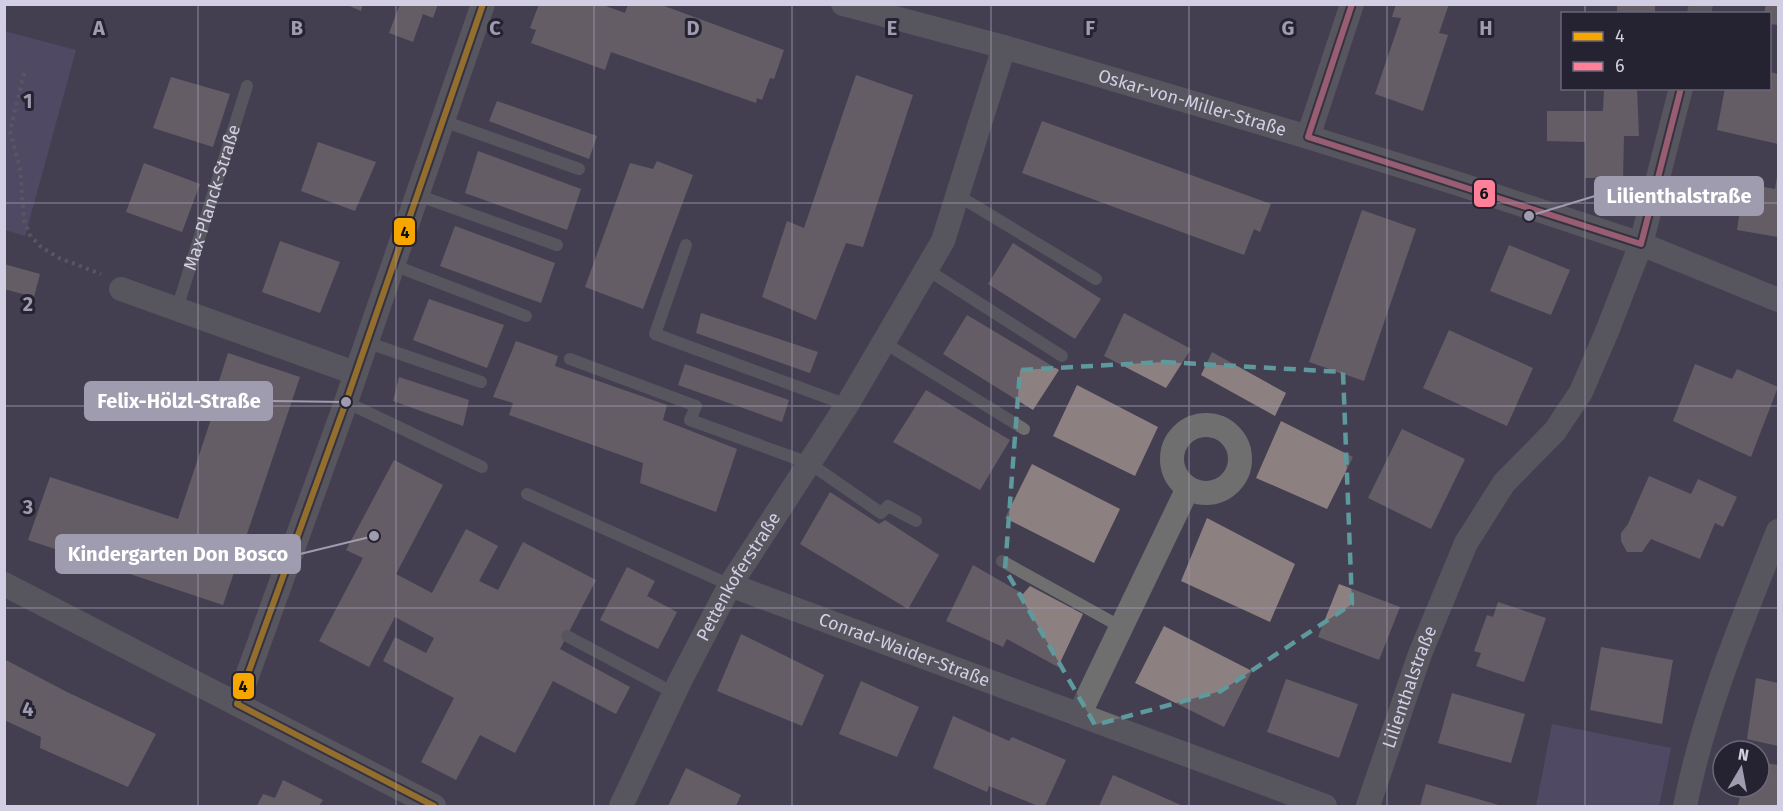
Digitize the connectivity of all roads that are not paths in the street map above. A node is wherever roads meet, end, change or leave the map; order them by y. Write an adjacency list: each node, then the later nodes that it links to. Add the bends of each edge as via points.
1 (483, 4): 7 (street)
2 (843, 4): 4 (street, Oskar-von-Miller-Straße)
3 (1352, 4): 8 (street)
4 (1004, 47): 8 (street, Oskar-von-Miller-Straße); 11 (street, Pettenkoferstraße)
5 (247, 86): 20 (lane, Max-Planck-Straße)
6 (1680, 90): 12 (street, Lilienthalstraße)
7 (443, 122): 9 (lane); 10 (street)
8 (1308, 136): 12 (street, Oskar-von-Miller-Straße)
9 (579, 169)
10 (417, 195): 13 (lane); 15 (street)
11 (957, 195): 16 (street, Pettenkoferstraße, via 942,241); 17 (lane)
12 (1641, 244): 19 (street, Oskar-von-Miller-Straße); 48 (street, Lilienthalstraße, via 1581,392 1555,431 1504,483 1466,543 1420,654)
13 (557, 245)
14 (686, 245): 29 (lane, via 655,333)
15 (393, 266): 21 (lane); 22 (street)
16 (926, 269): 23 (street, Pettenkoferstraße); 24 (lane)
17 (1096, 279)
18 (121, 289): 20 (street)
19 (1779, 300)
20 (177, 309): 26 (street)
21 (526, 316)
22 (366, 342): 26 (street); 27 (lane)
23 (883, 342): 29 (street, Pettenkoferstraße); 30 (lane)
24 (1062, 356)
25 (570, 359): 31 (lane, via 696,406 690,420)
26 (355, 373): 28 (street)
27 (481, 382)
28 (346, 402): 32 (lane); 43 (street)
29 (847, 405): 31 (street, Pettenkoferstraße)
30 (1024, 429)
31 (809, 463): 35 (lane, via 881,513 888,506); 39 (street, Pettenkoferstraße)
32 (482, 467)
33 (1188, 488): 40 (street)
34 (527, 494): 39 (lane)
35 (916, 521)
36 (1779, 531): 49 (street, via 1732,648 1694,759)
37 (1002, 561): 40 (lane)
38 (4, 584): 43 (street)
39 (730, 585): 42 (street, Pettenkoferstraße); 44 (street, Conrad-Waider-Straße)
40 (1121, 627): 44 (street)
41 (567, 636): 42 (lane)
42 (674, 693): 46 (street, Pettenkoferstraße)
43 (237, 704): 45 (street)
44 (1079, 715): 47 (street, Conrad-Waider-Straße)
45 (434, 807)
46 (621, 807)
47 (1325, 807)
48 (1368, 807)
49 (1684, 807)

